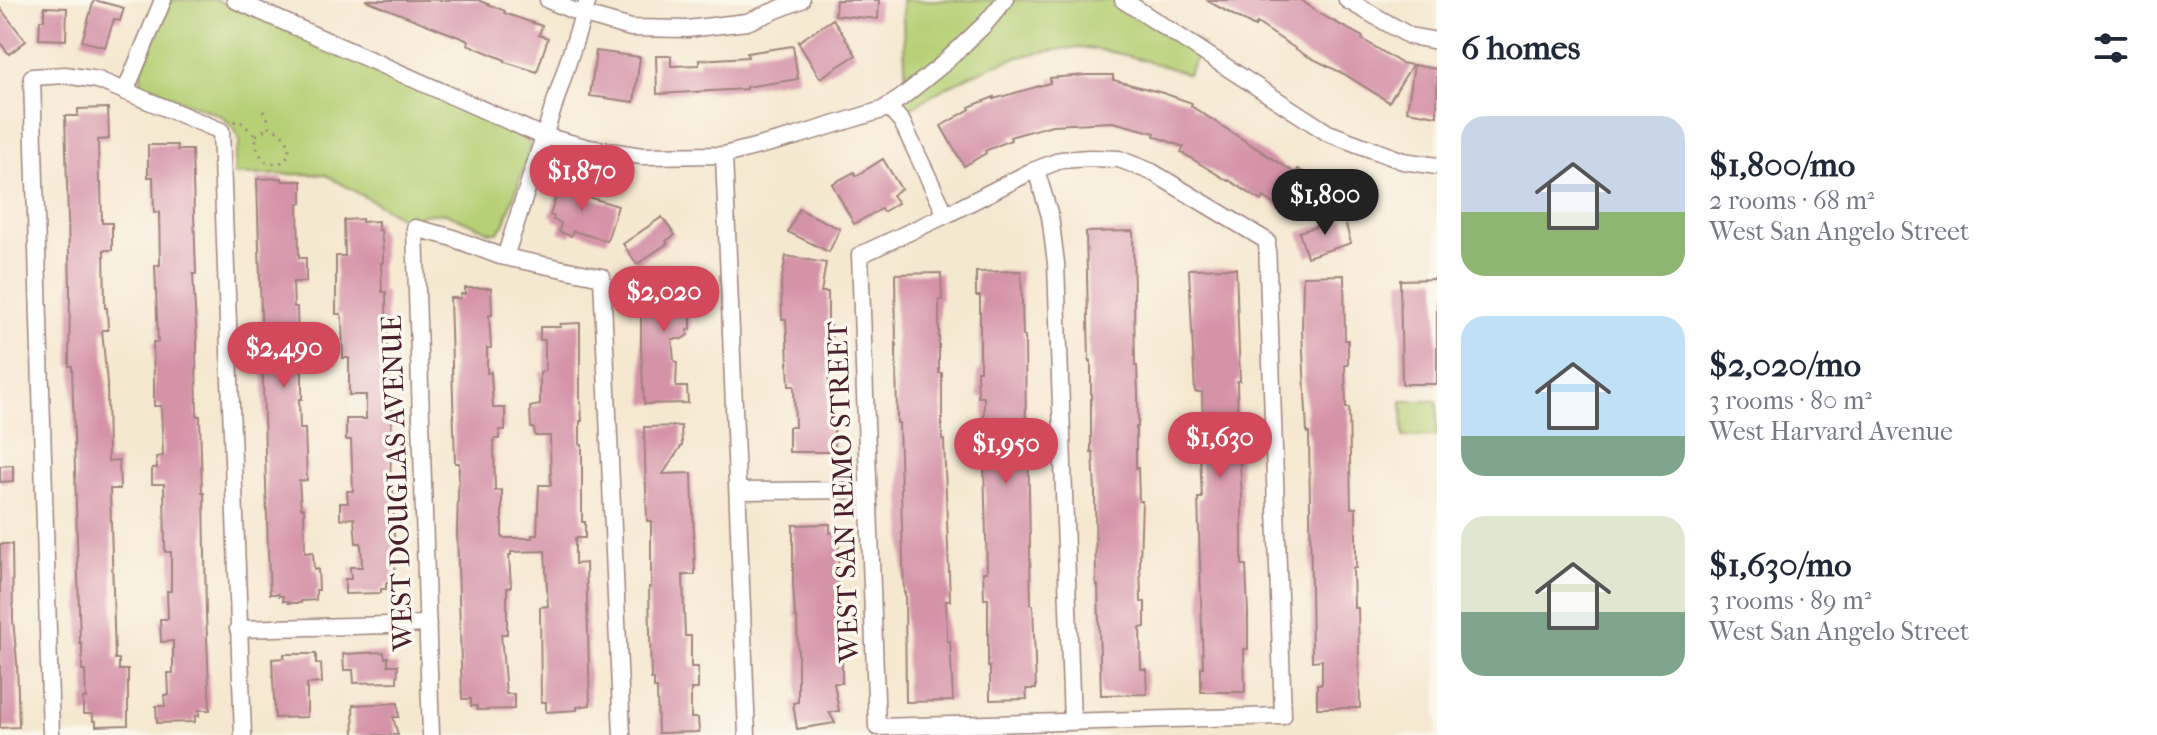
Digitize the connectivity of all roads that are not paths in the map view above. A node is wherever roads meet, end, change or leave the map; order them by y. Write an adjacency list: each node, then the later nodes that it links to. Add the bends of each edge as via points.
1 (163, 0): 11 (street)
2 (235, 0): 13 (street)
3 (548, 0): 9 (street)
4 (801, 0): 9 (street, via 747,22 687,29 631,28)
5 (1005, 0): 12 (street, via 943,64)
6 (1123, 0): 15 (street, via 1328,133 1403,161)
7 (1347, 0): 8 (street)
8 (1367, 5): 10 (street, via 1410,36)
9 (585, 7): 13 (street)
10 (1437, 41)
11 (125, 92): 22 (street, via 221,131); 24 (street, via 98,80 32,77)
12 (888, 106): 14 (street); 17 (street, via 902,122)
13 (544, 136): 14 (street, via 642,156); 18 (street)
14 (724, 155): 20 (street)
15 (1437, 166)
16 (1036, 170): 17 (street); 23 (street, via 1050,216 1056,263); 23 (street, via 1061,160 1119,159 1152,172 1267,241 1283,716)
17 (946, 215): 19 (street, WEST SAN REMO STREET, via 860,255)
18 (505, 257): 21 (street, WEST DOUGLAS AVENUE, via 415,228); 27 (street, via 602,277)
19 (869, 490): 20 (street); 23 (street, WEST SAN REMO STREET, via 877,727)
20 (738, 491): 28 (street)
21 (428, 624): 22 (street); 26 (street, WEST DOUGLAS AVENUE)
22 (238, 629): 25 (street)
23 (1072, 722)
24 (51, 735)
25 (243, 735)
26 (431, 735)
27 (622, 735)
28 (747, 735)

